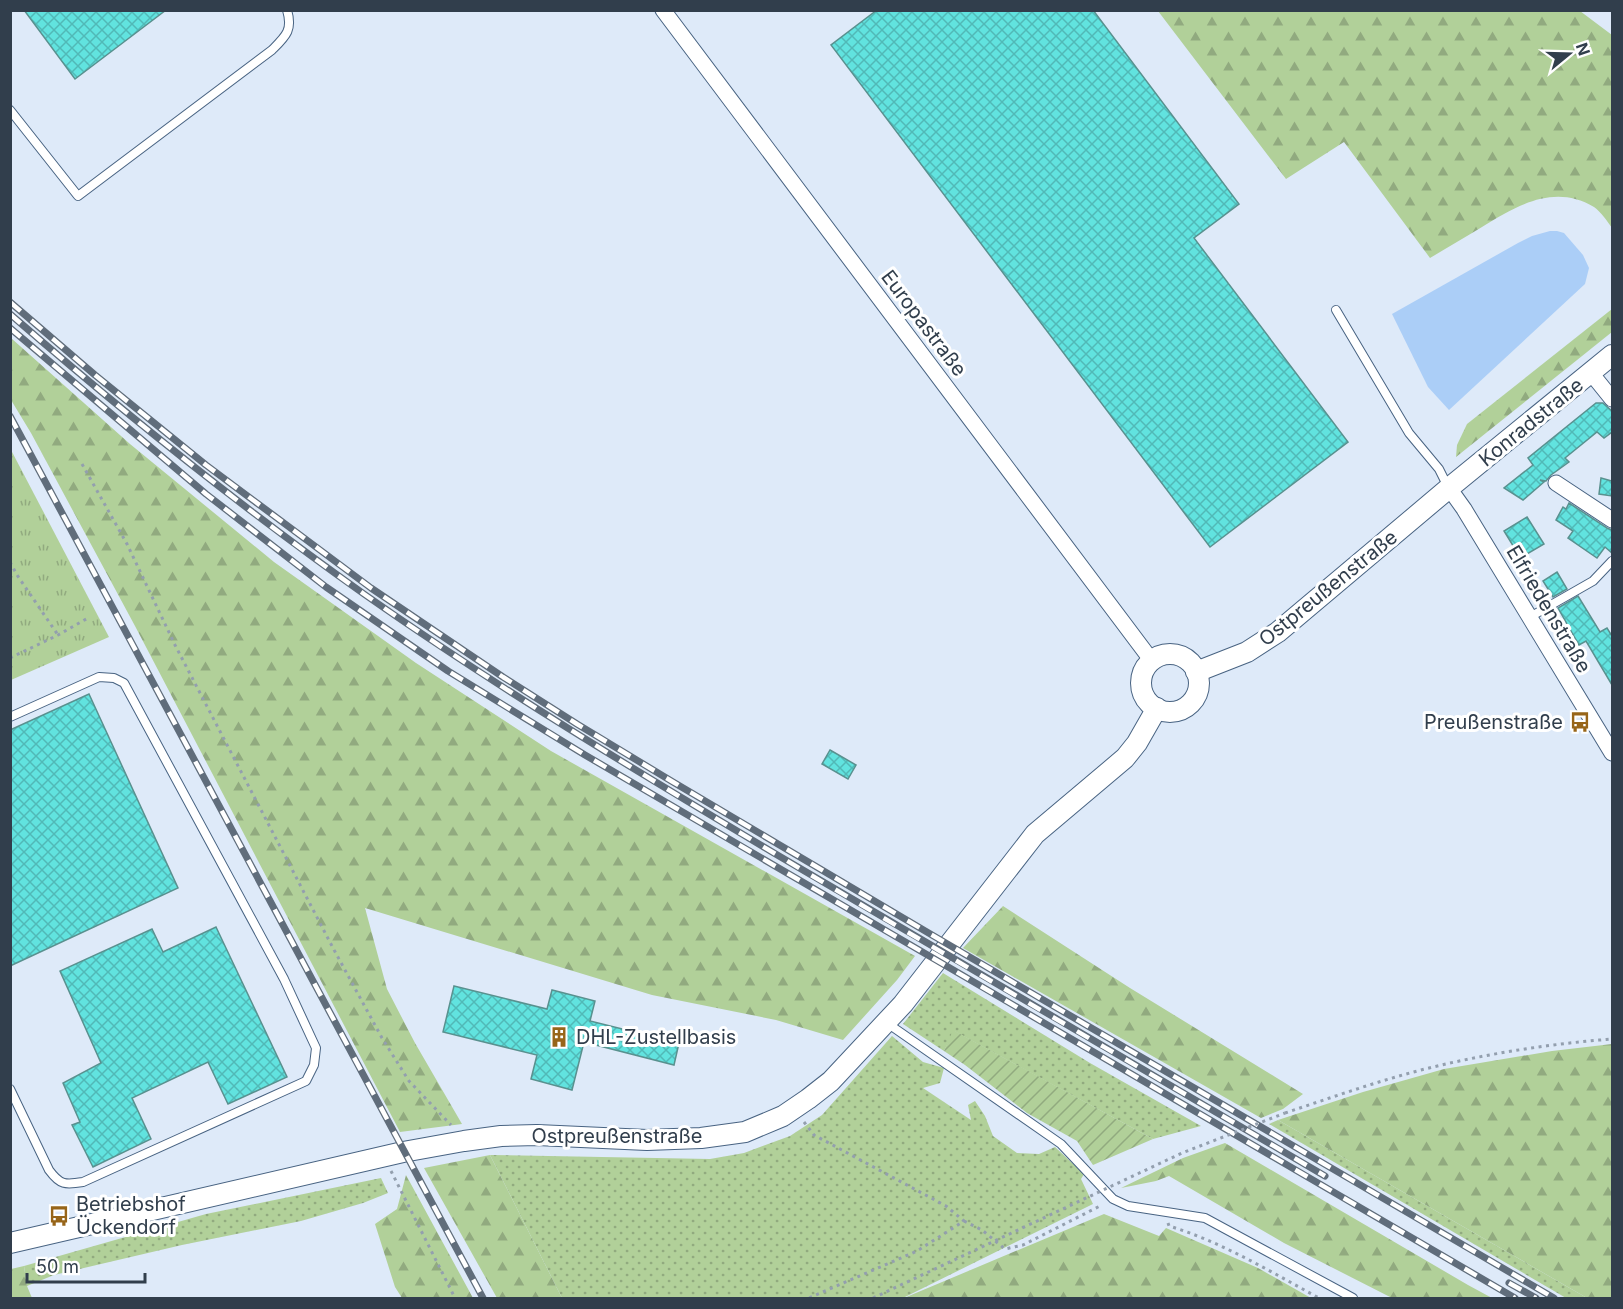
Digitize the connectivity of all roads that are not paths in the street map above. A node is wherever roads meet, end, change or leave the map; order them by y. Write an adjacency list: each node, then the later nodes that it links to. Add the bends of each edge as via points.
1 (287, 10): 3 (lane, via 289,29 272,50 78,196)
2 (663, 10): 13 (street, Europastraße)
3 (10, 110)
4 (1336, 310): 9 (lane, via 1409,433 1439,469)
5 (1612, 355): 6 (street, Konradstraße)
6 (1591, 373): 7 (street); 9 (street, Konradstraße)
7 (1612, 399)
8 (1556, 483): 10 (street)
9 (1449, 488): 12 (street, Elfriedenstraße); 14 (street, Ostpreußenstraße, via 1278,632 1247,652)
10 (1612, 520)
11 (1612, 561): 12 (lane, via 1593,581)
12 (1530, 617): 17 (street, Elfriedenstraße)
13 (1152, 661): 14 (street, via 1174,655 1189,661); 15 (street, via 1141,683 1146,700)
14 (1196, 672): 15 (street, via 1199,684 1193,701 1178,711)
15 (1157, 708): 18 (street, Ostpreußenstraße, via 1125,758 1035,834)
16 (10, 717): 19 (lane, via 99,677 124,683 284,979 316,1048 314,1065 306,1081 83,1182 67,1185 48,1170)
17 (1612, 753)
18 (886, 1022): 20 (street, Ostpreußenstraße, via 831,1081 783,1116 745,1132 647,1140 537,1135 464,1141); 21 (lane, via 1061,1144 1113,1199 1128,1206 1205,1218)
19 (10, 1089)
20 (10, 1243)
21 (1353, 1299)

